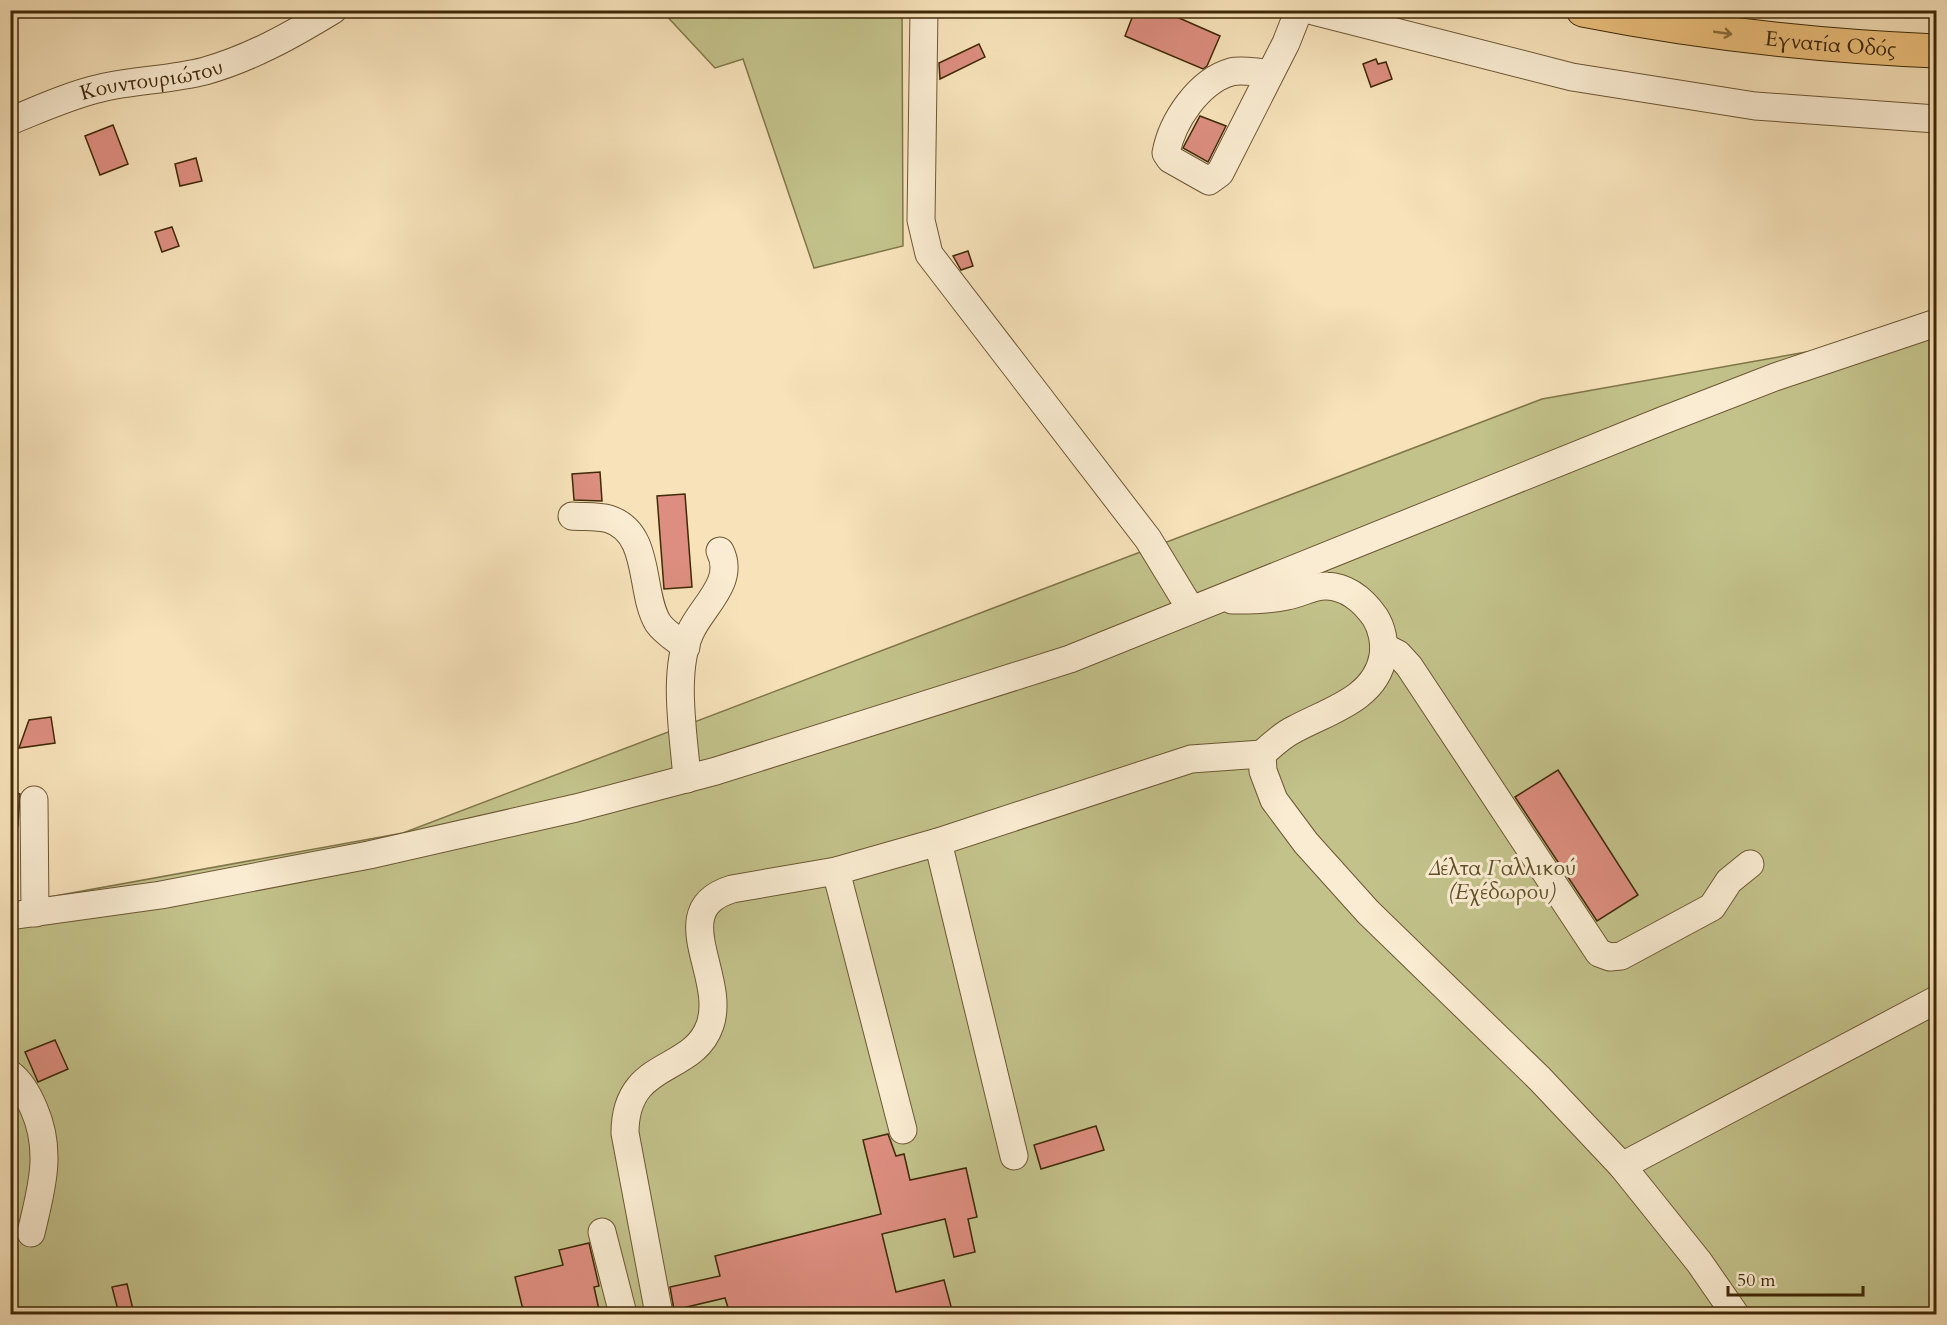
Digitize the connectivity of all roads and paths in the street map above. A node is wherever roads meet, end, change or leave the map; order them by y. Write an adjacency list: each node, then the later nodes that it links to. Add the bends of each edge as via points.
1 (333, 10): 9 (street, Κουντουριώτου, via 246,57 156,82 102,88)
2 (924, 10): 13 (street, via 921,220 929,254)
3 (1299, 10): 7 (street)
4 (1310, 10): 8 (street, via 1572,77 1755,106)
5 (1583, 10): 6 (highway, Εγνατία Οδός, one-way to 6, via 1757,37)
6 (1936, 51)
7 (1269, 73)
8 (1936, 119)
9 (10, 121)
10 (1936, 323): 13 (street, via 1753,385)
11 (572, 516): 14 (street, via 609,519 637,544 651,608 659,625)
12 (720, 552): 14 (street, via 726,563 723,577 689,633)
13 (1202, 604): 15 (street, via 1288,596 1325,585 1344,589 1365,602 1379,623); 17 (street, via 1070,659)
14 (686, 647): 17 (street, via 681,666)
15 (1384, 647): 16 (street, via 1382,663 1372,682 1356,698 1293,729); 20 (street, via 1409,666 1599,953 1621,956 1712,907 1729,881)
16 (1262, 754): 19 (street, via 1191,759); 27 (street, via 1263,771 1274,800 1306,843 1368,912 1540,1079)
17 (687, 779): 22 (street, via 369,855 161,895)
18 (34, 800): 22 (street)
19 (938, 842): 21 (street); 26 (street)
20 (1750, 864)
21 (836, 871): 25 (street); 30 (street, via 732,889 716,894 704,905 699,918 714,998 710,1025 694,1048 640,1084 625,1117)
22 (23, 915)
23 (1936, 1000): 27 (street)
24 (10, 1074): 29 (street, via 31,1101 46,1145 45,1171)
25 (903, 1130)
26 (1014, 1156)
27 (1622, 1166): 34 (street, via 1699,1262)
28 (602, 1232): 31 (street)
29 (31, 1233)
30 (653, 1276): 31 (street); 33 (street)
31 (616, 1284): 32 (street)
32 (622, 1314)
33 (659, 1314)
34 (1734, 1314)

